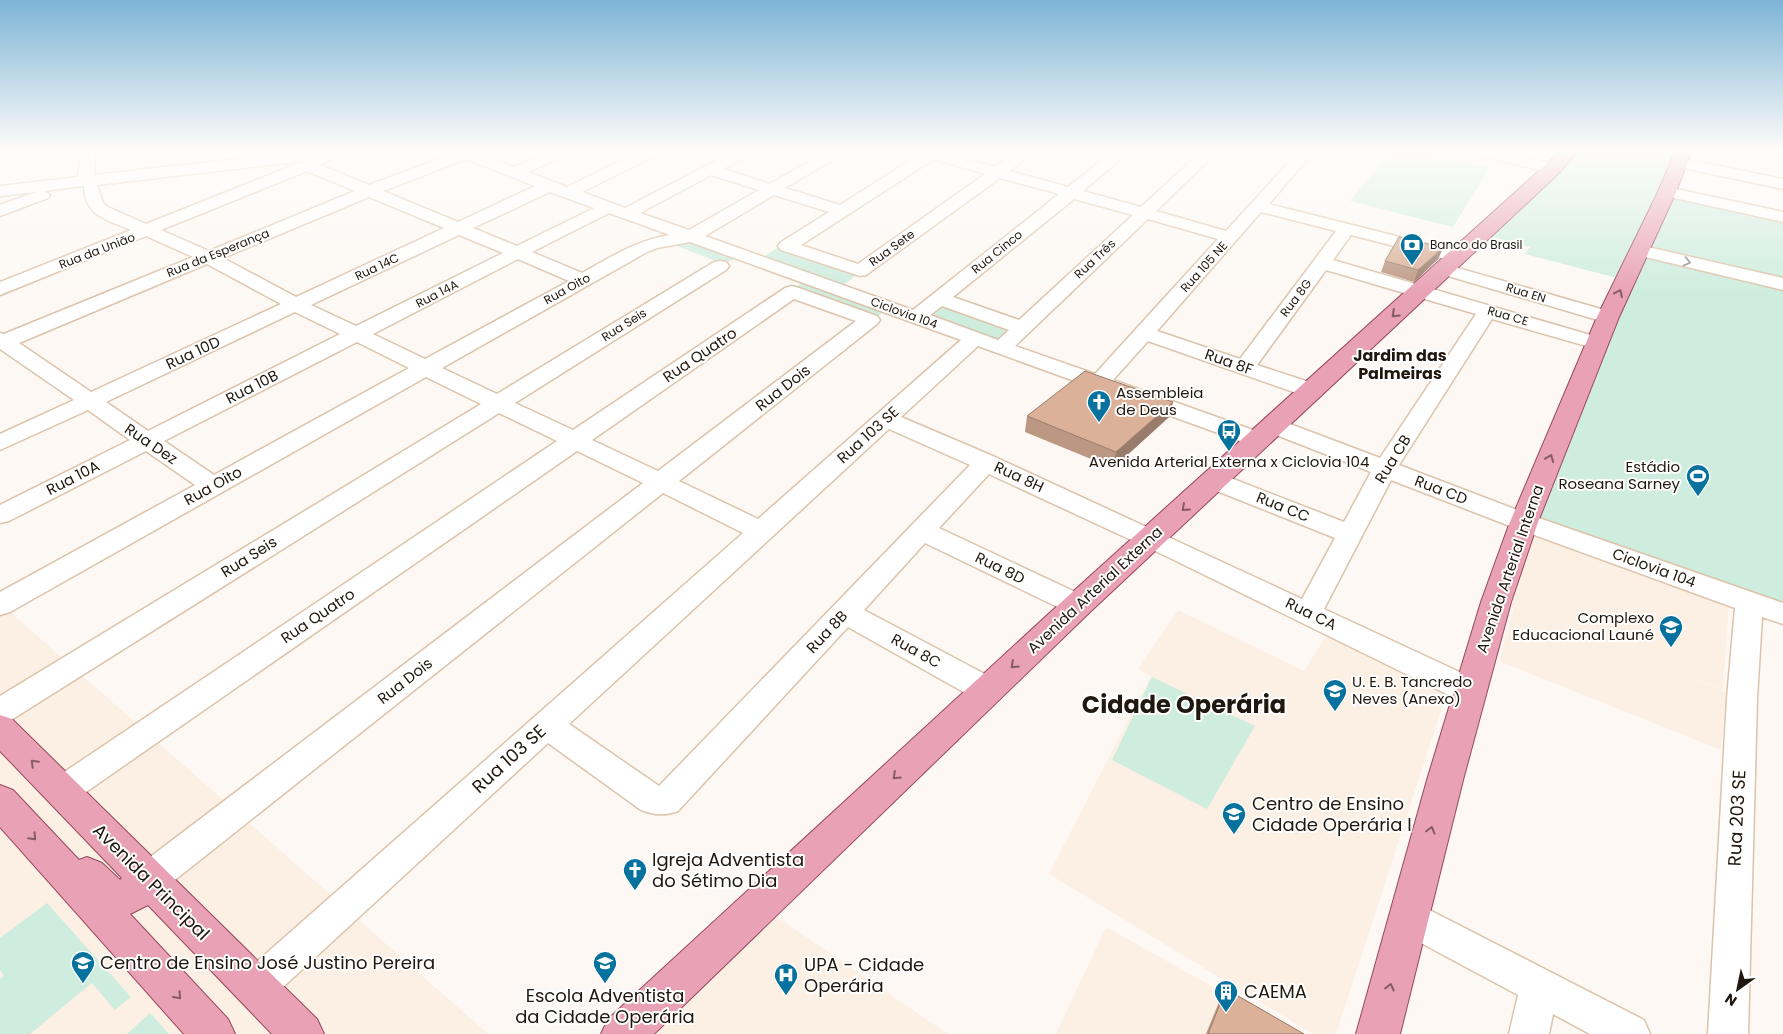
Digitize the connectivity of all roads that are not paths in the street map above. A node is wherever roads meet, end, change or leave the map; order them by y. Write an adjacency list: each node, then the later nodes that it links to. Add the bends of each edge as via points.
1 (33, 198): 21 (street)
2 (93, 198): 28 (street, via 95,206 102,211)
3 (227, 198): 28 (street, Rua da União)
4 (351, 198): 33 (street, Rua da Esperança)
5 (386, 198): 26 (street)
6 (522, 198): 26 (street, Rua 14C)
7 (582, 198): 22 (street, Ciclovia 104)
8 (646, 198): 22 (street, Rua 14A)
9 (760, 198): 30 (street)
10 (801, 198): 23 (street)
11 (860, 198): 23 (street)
12 (961, 198): 23 (street, Rua Sete, via 860,271 787,246)
13 (1064, 198): 40 (street, Rua Cinco)
14 (1090, 198): 24 (street)
15 (1161, 198): 24 (street, Rua Três)
16 (1265, 198): 20 (street, Rua 105 NE)
17 (1520, 198): 35 (main road, Avenida Arterial Externa)
18 (1664, 198): 31 (main road, Avenida Arterial Interna)
19 (1696, 198): 25 (street)
20 (1258, 206): 27 (street, Rua EN); 29 (street, Rua 105 NE)
21 (0, 211)
22 (617, 211): 30 (street, Ciclovia 104); 32 (street, Rua 14A)
23 (842, 211)
24 (1145, 213): 29 (street); 45 (street, Rua Três)
25 (1783, 217)
26 (458, 228): 32 (street); 41 (street, Rua 14C)
27 (1347, 229): 34 (street, Rua 8G); 35 (street, Rua EN)
28 (148, 231): 33 (street); 38 (street, Rua da União)
29 (1230, 237): 48 (street, Rua 105 NE)
30 (691, 249): 36 (street, Rua Oito, via 657,243 641,248); 44 (street, Ciclovia 104); 56 (street, Rua Seis, via 720,266)
31 (1639, 250): 37 (street, one-way to 37); 46 (main road, Avenida Arterial Interna, one-way to 31)
32 (518, 253): 36 (street); 49 (street, Rua 14A)
33 (208, 257): 41 (street); 50 (street, Rua da Esperança)
34 (1322, 263): 39 (street, Rua CE); 52 (street, Rua 8G)
35 (1450, 263): 39 (main road, Avenida Arterial Externa); 46 (street, Rua EN)
36 (583, 280): 51 (street, Rua Oito)
37 (1783, 284)
38 (0, 289)
39 (1420, 290): 43 (street, Rua CE); 54 (main road, Avenida Arterial Externa, one-way to 54)
40 (939, 298): 44 (street, Rua Cinco); 47 (street)
41 (296, 304): 49 (street); 55 (street, Rua 10D)
42 (830, 306): 59 (street, Rua Quatro, via 792,292); 65 (street, Rua Dois, via 870,320)
43 (1488, 310): 46 (street, Rua CE); 63 (street, Rua CB)
44 (916, 318): 47 (street, Ciclovia 104)
45 (1022, 328): 47 (street); 47 (street, Rua Três)
46 (1602, 330): 68 (main road, Avenida Arterial Interna, one-way to 46)
47 (985, 333): 53 (street, Ciclovia 104); 57 (street, Rua 103 SE)
48 (1144, 333): 52 (street, Rua 8F); 53 (street, Rua 105 NE)
49 (357, 334): 51 (street); 60 (street, Rua 10B)
50 (1, 341): 55 (street, Rua Dez)
51 (426, 368): 56 (street); 66 (street, Rua Oito)
52 (1245, 368): 54 (street, Rua 8F)
53 (1099, 383): 58 (street, Ciclovia 104)
54 (1314, 391): 58 (main road, Avenida Arterial Externa)
55 (89, 402): 60 (street, Rua Dez); 61 (street, Rua 10D)
56 (498, 403): 59 (street); 82 (street, Rua Seis)
57 (886, 419): 62 (street, Rua 8H); 69 (street, Rua 103 SE)
58 (1267, 433): 63 (street, Rua CD); 64 (main road, Avenida Arterial Externa)
59 (575, 440): 65 (street); 83 (street, Rua Quatro)
60 (146, 441): 66 (street, Rua Dez); 67 (street, Rua 10A)
61 (0, 443)
62 (987, 462): 70 (street, Rua 8B); 72 (street, Rua 8H)
63 (1386, 469): 68 (street, Rua CD); 71 (street, Rua CB)
64 (1215, 480): 71 (street, Rua CC); 72 (main road, Avenida Arterial Externa, one-way to 72)
65 (661, 482): 69 (street); 86 (street, Rua Dois)
66 (213, 486): 74 (street, Rua Oito)
67 (0, 515)
68 (1524, 522): 73 (street, Ciclovia 104); 80 (main road, Avenida Arterial Interna)
69 (761, 531): 81 (street, Rua 103 SE)
70 (922, 531): 75 (street, Rua 8D); 76 (street, Rua 8B)
71 (1350, 534): 77 (street, Rua CB)
72 (1151, 538): 75 (main road, Avenida Arterial Externa); 77 (street, Rua CA)
73 (1749, 602): 78 (street, Ciclovia 104); 96 (street, Rua 203 SE)
74 (0, 605)
75 (1078, 605): 79 (main road, Avenida Arterial Externa, one-way to 79)
76 (846, 612): 79 (street, Rua 8C); 81 (street, Rua 8B, via 666,801 653,800)
77 (1308, 613): 80 (street, Rua CA)
78 (1783, 614)
79 (987, 690): 92 (main road, Avenida Arterial Externa, one-way to 92)
80 (1470, 690): 87 (main road, Avenida Arterial Interna, one-way to 80)
81 (546, 725): 89 (street, Rua 103 SE)
82 (1, 727): 83 (main road, Avenida Principal, one-way to 82)
83 (62, 791): 86 (main road, Avenida Principal)
84 (0, 801): 85 (main road, one-way to 85)
85 (59, 866): 86 (main road, via 89,876 115,899 130,895); 90 (main road, one-way to 90)
86 (148, 879): 89 (main road, Avenida Principal)
87 (1408, 917): 88 (street); 93 (main road, Avenida Arterial Interna, one-way to 87)
88 (1539, 986): 94 (street); 95 (street)
89 (256, 987): 91 (main road, Avenida Principal)
90 (213, 1034)
91 (302, 1034)
92 (623, 1034)
93 (1378, 1034)
94 (1529, 1034)
95 (1630, 1034)
96 (1728, 1034)

